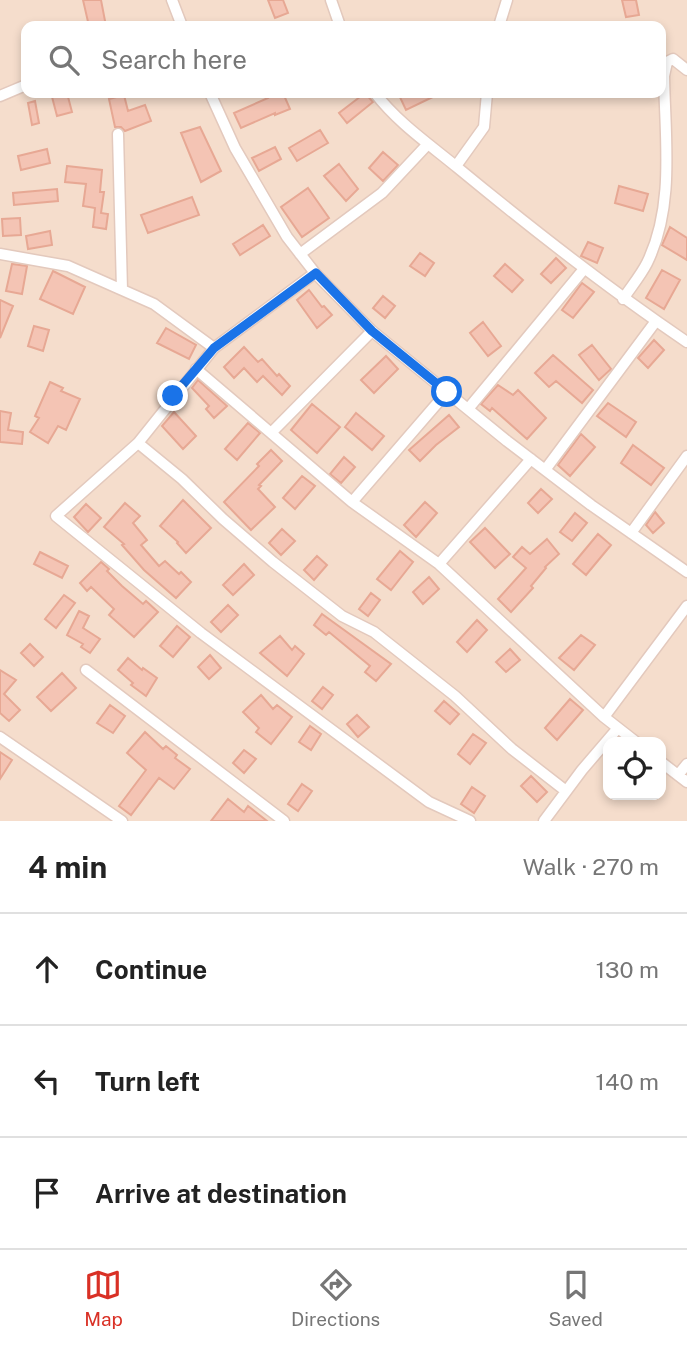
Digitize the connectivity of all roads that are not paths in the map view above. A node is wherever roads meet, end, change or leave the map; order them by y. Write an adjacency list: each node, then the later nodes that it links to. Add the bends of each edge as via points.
1 (172, 0): 4 (street)
2 (331, 0): 5 (street)
3 (507, 0): 6 (street)
4 (180, 21)
5 (338, 21)
6 (501, 21)
7 (666, 65): 8 (street, via 673,59)
8 (687, 70)
9 (21, 87): 10 (street)
10 (0, 96)
11 (212, 98): 19 (street, via 235,148)
12 (380, 98): 16 (street)
13 (487, 98): 17 (street, via 484,127)
14 (663, 98): 23 (street, via 666,185 661,226 647,264)
15 (118, 134): 22 (street)
16 (427, 145): 17 (street); 19 (street, via 382,194)
17 (456, 166): 20 (street)
18 (0, 254): 22 (street, via 68,266)
19 (300, 254): 21 (street)
20 (584, 269): 23 (street); 30 (street)
21 (316, 273): 25 (street); 27 (street)
22 (122, 290): 27 (street, via 154,303)
23 (623, 299): 24 (street)
24 (656, 321): 26 (street); 35 (street)
25 (372, 331): 29 (street); 31 (street)
26 (687, 342)
27 (214, 348): 28 (street)
28 (196, 369): 31 (street); 32 (street)
29 (447, 392): 30 (street); 36 (street)
30 (468, 409): 34 (street)
31 (271, 433): 36 (street)
32 (138, 443): 49 (street, via 273,562 342,616 374,632); 52 (street, via 56,516 201,633 429,802)
33 (687, 456): 37 (street)
34 (531, 458): 35 (street); 38 (street)
35 (545, 470): 37 (street)
36 (352, 502): 38 (street)
37 (631, 533): 39 (street)
38 (439, 564): 42 (street)
39 (687, 572)
40 (687, 606): 42 (street)
41 (86, 670): 51 (street)
42 (604, 717): 43 (street)
43 (618, 728): 45 (street); 49 (street)
44 (0, 737): 50 (street)
45 (630, 737)
46 (687, 764): 48 (street)
47 (666, 766): 48 (street)
48 (683, 779)
49 (566, 791): 53 (street)
50 (122, 821)
51 (284, 821)
52 (470, 821)
53 (544, 821)

